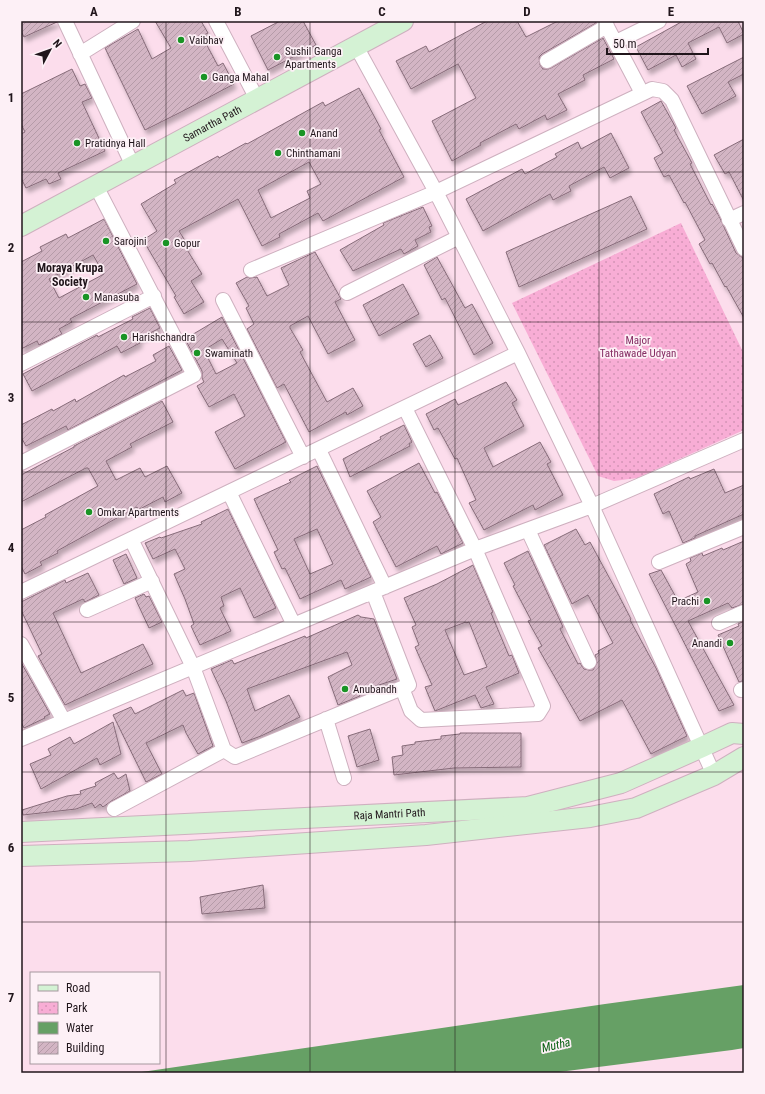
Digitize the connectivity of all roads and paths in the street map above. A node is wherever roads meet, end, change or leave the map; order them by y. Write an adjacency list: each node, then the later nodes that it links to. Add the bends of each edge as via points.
1 (65, 21): 9 (street)
2 (133, 21): 9 (street)
3 (216, 21): 12 (street)
4 (403, 21): 8 (main road, Samartha Path)
5 (659, 21): 7 (street)
6 (606, 23): 7 (street); 10 (street)
7 (616, 42): 11 (street)
8 (356, 46): 12 (main road, Samartha Path); 15 (street)
9 (80, 54): 13 (street)
10 (547, 62)
11 (642, 93): 15 (street); 17 (street, via 652,89 663,91 672,100)
12 (257, 100): 13 (main road, Samartha Path)
13 (133, 166): 14 (main road, Samartha Path)
14 (96, 186): 18 (main road, Samartha Path); 23 (street)
15 (436, 192): 19 (street); 21 (street)
16 (744, 213): 17 (street)
17 (729, 220): 20 (street)
18 (21, 226)
19 (459, 236): 22 (street); 25 (street)
20 (744, 249)
21 (251, 270)
22 (347, 293)
23 (154, 296): 26 (street); 31 (street, via 194,375)
24 (223, 300): 30 (street)
25 (518, 354): 27 (street); 33 (street)
26 (21, 364)
27 (404, 408): 29 (street); 37 (street)
28 (744, 440): 33 (street)
29 (319, 450): 30 (street); 40 (street)
30 (303, 457): 32 (street)
31 (21, 463)
32 (229, 492): 36 (street); 46 (street)
33 (592, 506): 35 (street); 55 (street)
34 (744, 527): 38 (street)
35 (528, 530): 37 (street); 48 (street)
36 (131, 539): 39 (street); 41 (street)
37 (475, 549): 40 (street); 50 (street, via 543,706 538,714 421,720 411,712)
38 (659, 562)
39 (152, 581): 43 (street); 49 (street)
40 (385, 587): 42 (street)
41 (21, 592)
42 (366, 595): 46 (street); 50 (street, via 373,592 409,685)
43 (87, 610)
44 (744, 612): 45 (street)
45 (719, 623)
46 (294, 625): 49 (street)
47 (21, 644): 52 (street)
48 (589, 662)
49 (193, 667): 52 (street); 56 (street)
50 (402, 688): 51 (street)
51 (326, 719): 56 (street, via 235,757); 59 (street)
52 (64, 721): 54 (street)
53 (744, 734): 55 (main road, Raja Mantri Path, via 732,733)
54 (21, 739)
55 (702, 747): 58 (street); 61 (main road, Raja Mantri Path, via 621,783 528,807)
56 (224, 750): 60 (street)
57 (744, 757): 58 (main road)
58 (714, 774): 62 (main road, via 636,808 590,817 426,835 189,852)
59 (344, 778)
60 (114, 809)
61 (21, 832): 62 (main road)
62 (22, 856)

